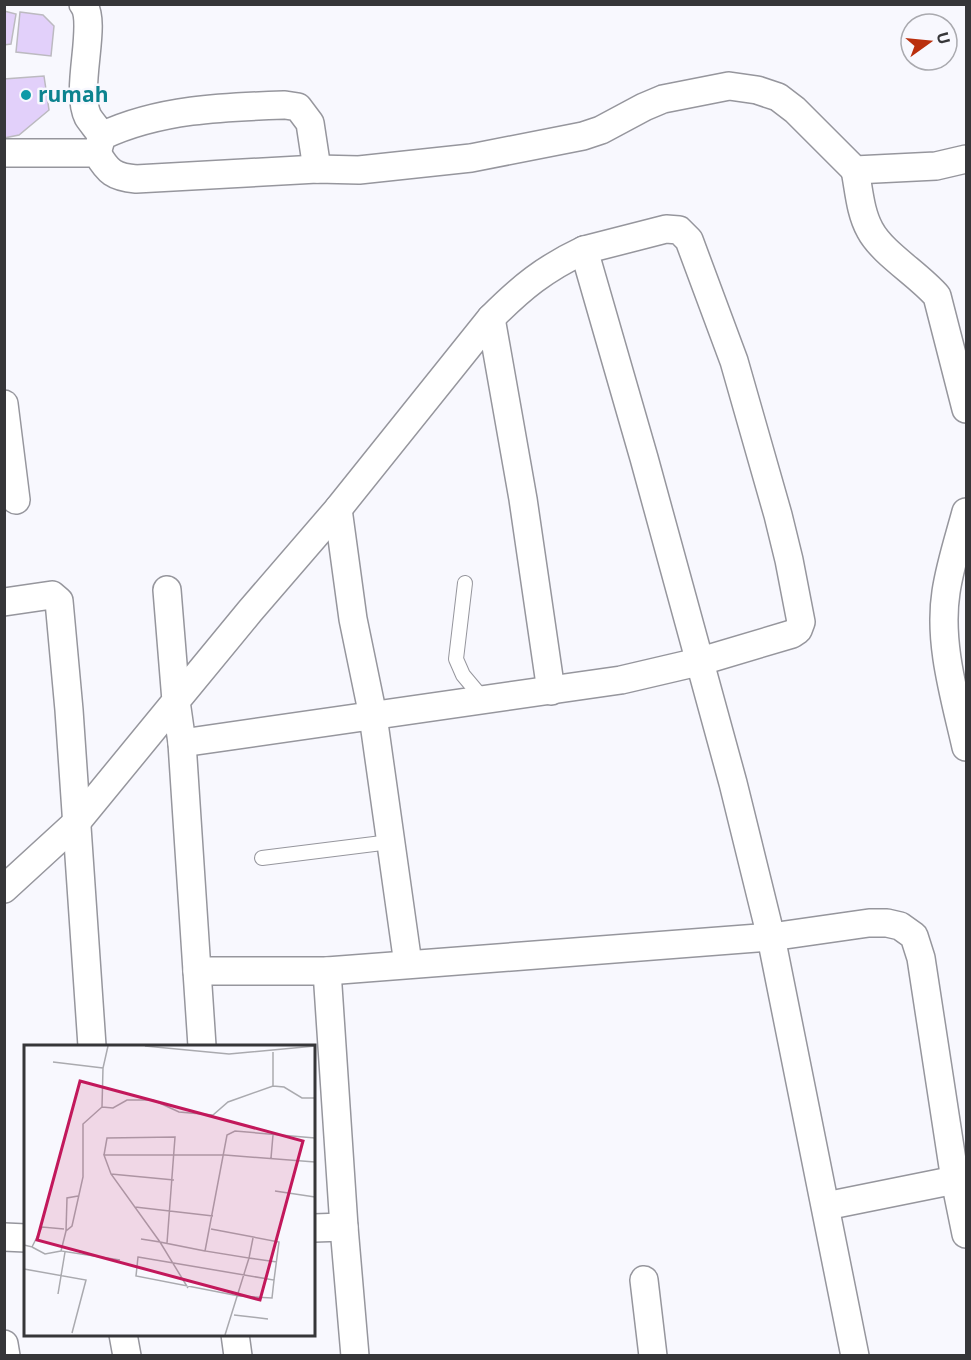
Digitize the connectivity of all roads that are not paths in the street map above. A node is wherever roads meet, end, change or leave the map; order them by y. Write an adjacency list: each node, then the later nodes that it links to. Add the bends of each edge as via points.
1 (82, 4): 2 (street, via 87,29 84,100)
2 (100, 144): 3 (street); 5 (street, via 105,168 120,178); 5 (street, via 120,128 198,110 285,105 298,107 310,123)
3 (4, 153)
4 (966, 159): 6 (street, via 936,166)
5 (317, 169): 6 (street, via 428,164 556,142 601,130 663,99 729,86 778,97)
6 (855, 170): 10 (street, via 870,231 937,296)
7 (584, 250): 8 (street, via 535,277); 17 (street); 17 (street, via 666,229 679,230 689,240 734,361 778,514 801,622 798,630)
8 (491, 318): 12 (street); 18 (street)
9 (4, 404): 11 (street)
10 (966, 409)
11 (16, 500)
12 (338, 509): 20 (street); 21 (street, via 353,619)
13 (966, 512): 23 (street, via 946,592 945,636)
14 (465, 583): 19 (lane, via 456,659 462,675)
15 (167, 590): 20 (street)
16 (4, 602): 24 (street, via 52,595 59,601)
17 (698, 662): 18 (street); 28 (street)
18 (551, 691): 19 (street)
19 (484, 700): 21 (street)
20 (176, 701): 22 (street); 24 (street)
21 (373, 716): 22 (street); 25 (street)
22 (182, 743): 31 (street)
23 (966, 747)
24 (76, 824): 27 (street); 32 (street)
25 (390, 842): 26 (lane); 29 (street)
26 (262, 858)
27 (4, 890)
28 (771, 937): 29 (street); 34 (street, via 887,923 914,936 921,958); 35 (street)
29 (408, 964): 30 (street)
30 (327, 970): 31 (street); 36 (street)
31 (197, 971): 33 (street)
32 (92, 1045)
33 (202, 1045)
34 (955, 1180): 35 (street); 38 (street)
35 (826, 1206): 50 (street)
36 (344, 1227): 37 (street); 48 (street)
37 (315, 1228)
38 (966, 1234)
39 (4, 1237): 40 (street)
40 (24, 1238)
41 (644, 1280): 49 (street)
42 (123, 1336): 46 (street)
43 (235, 1336): 47 (street)
44 (4, 1344): 45 (street)
45 (6, 1356)
46 (127, 1356)
47 (238, 1356)
48 (355, 1356)
49 (653, 1356)
50 (855, 1356)

